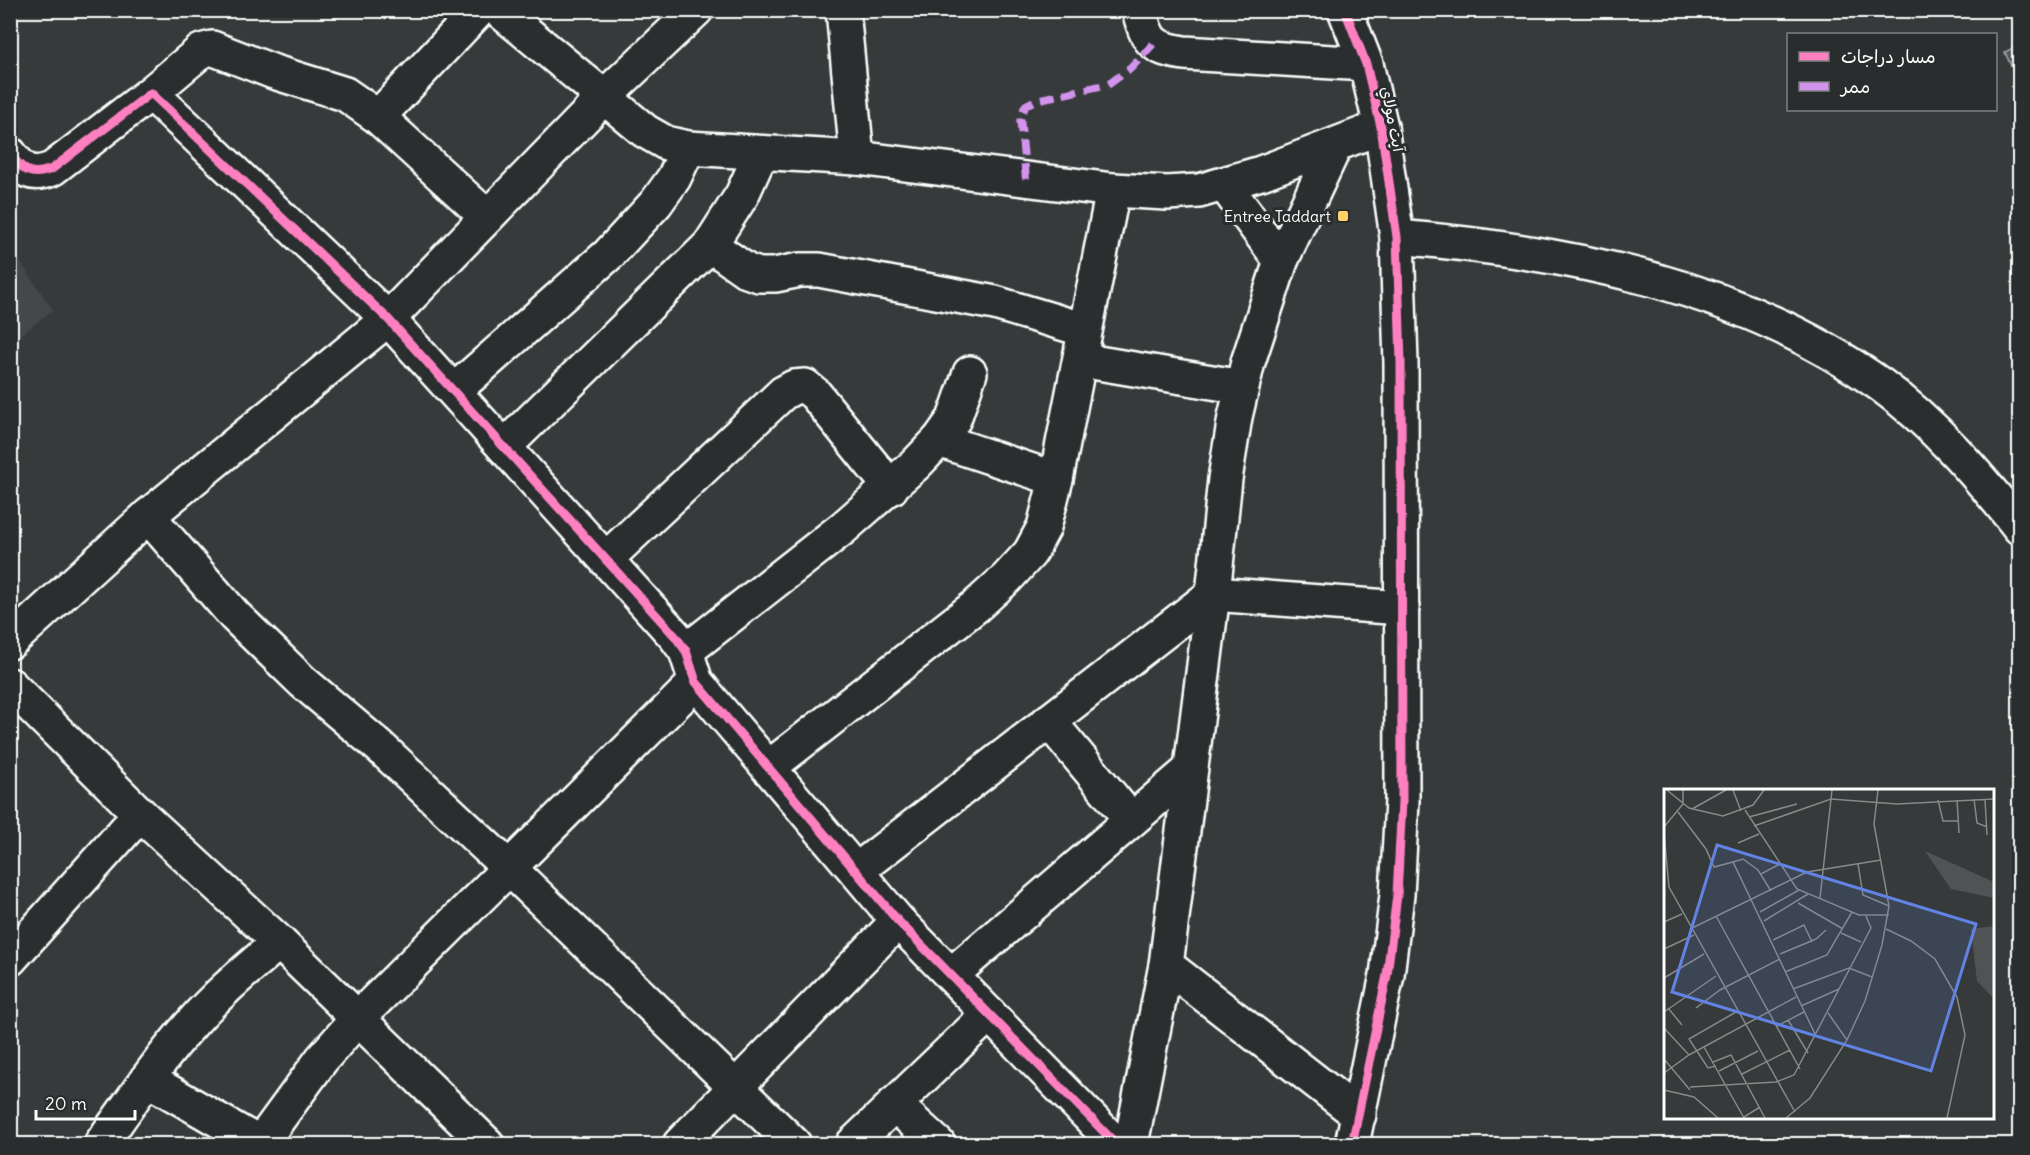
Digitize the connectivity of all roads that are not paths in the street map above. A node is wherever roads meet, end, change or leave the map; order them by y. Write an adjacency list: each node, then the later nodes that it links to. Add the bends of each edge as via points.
1 (479, 10): 10 (street)
2 (499, 10): 9 (street)
3 (696, 10): 9 (street)
4 (843, 10): 16 (street)
5 (1139, 10): 7 (street, via 1146,34 1153,44 1165,50)
6 (1345, 10): 7 (street, آيت مولاي)
7 (1366, 64): 11 (street, آيت مولاي)
8 (151, 93): 10 (street, via 201,51 212,48 345,94); 15 (street, via 52,169 42,173 27,171); 23 (street)
9 (605, 96): 13 (street, via 645,131 666,143); 19 (street)
10 (378, 117): 19 (street)
11 (1381, 127): 12 (street); 20 (street, آيت مولاي)
12 (1335, 146): 17 (street); 22 (street)
13 (688, 148): 14 (street); 27 (street, via 656,203 609,254)
14 (761, 153): 16 (street); 21 (street, via 742,195)
15 (10, 154)
16 (857, 158): 18 (street)
17 (1224, 184): 18 (street, via 1199,191 1167,193); 22 (street)
18 (1113, 190): 24 (street)
19 (487, 217): 23 (street)
20 (1397, 237): 33 (street, via 1597,264 1755,316 1813,343 1881,386 1940,435); 36 (street, آيت مولاي)
21 (710, 245): 24 (street, via 759,275 800,270 830,272 996,303); 29 (street)
22 (1281, 261): 26 (street)
23 (388, 318): 27 (street); 32 (street)
24 (1083, 345): 26 (street); 30 (street)
25 (970, 372): 28 (street, via 954,419)
26 (1242, 387): 35 (street, via 1225,479)
27 (454, 391): 29 (street)
28 (939, 440): 30 (street); 31 (street)
29 (504, 447): 34 (street)
30 (1056, 479): 42 (street, via 1044,527 1030,553 1007,578)
31 (891, 488): 34 (street, via 814,394 805,386 794,387 783,393); 38 (street)
32 (148, 516): 37 (street); 46 (street, via 235,616)
33 (2019, 528)
34 (606, 560): 38 (street)
35 (1213, 594): 36 (street); 41 (street); 43 (street)
36 (1402, 608): 58 (street, آيت مولاي, via 1402,801 1397,895 1387,975)
37 (10, 642)
38 (686, 651): 39 (street)
39 (696, 682): 42 (street); 46 (street)
40 (16, 701): 44 (street)
41 (1049, 722): 45 (street); 47 (street)
42 (768, 768): 47 (street)
43 (1190, 770): 45 (street); 51 (street)
44 (140, 814): 49 (street); 50 (street)
45 (1131, 820): 52 (street)
46 (509, 868): 54 (street); 56 (street)
47 (856, 871): 48 (street)
48 (898, 921): 52 (street); 56 (street)
49 (279, 942): 54 (street); 55 (street, via 192,1022)
50 (10, 958)
51 (1166, 965): 58 (street); 67 (street)
52 (951, 975): 53 (street)
53 (989, 1014): 57 (street); 66 (street)
54 (358, 1018): 60 (street, via 322,1059); 61 (street)
55 (147, 1078): 59 (street); 60 (street)
56 (735, 1087): 62 (street); 63 (street)
57 (894, 1104): 64 (street); 65 (street)
58 (1355, 1130)
59 (101, 1144)
60 (260, 1144)
61 (487, 1144)
62 (680, 1144)
63 (794, 1144)
64 (853, 1144)
65 (938, 1144)
66 (1116, 1144)
67 (1131, 1144)

